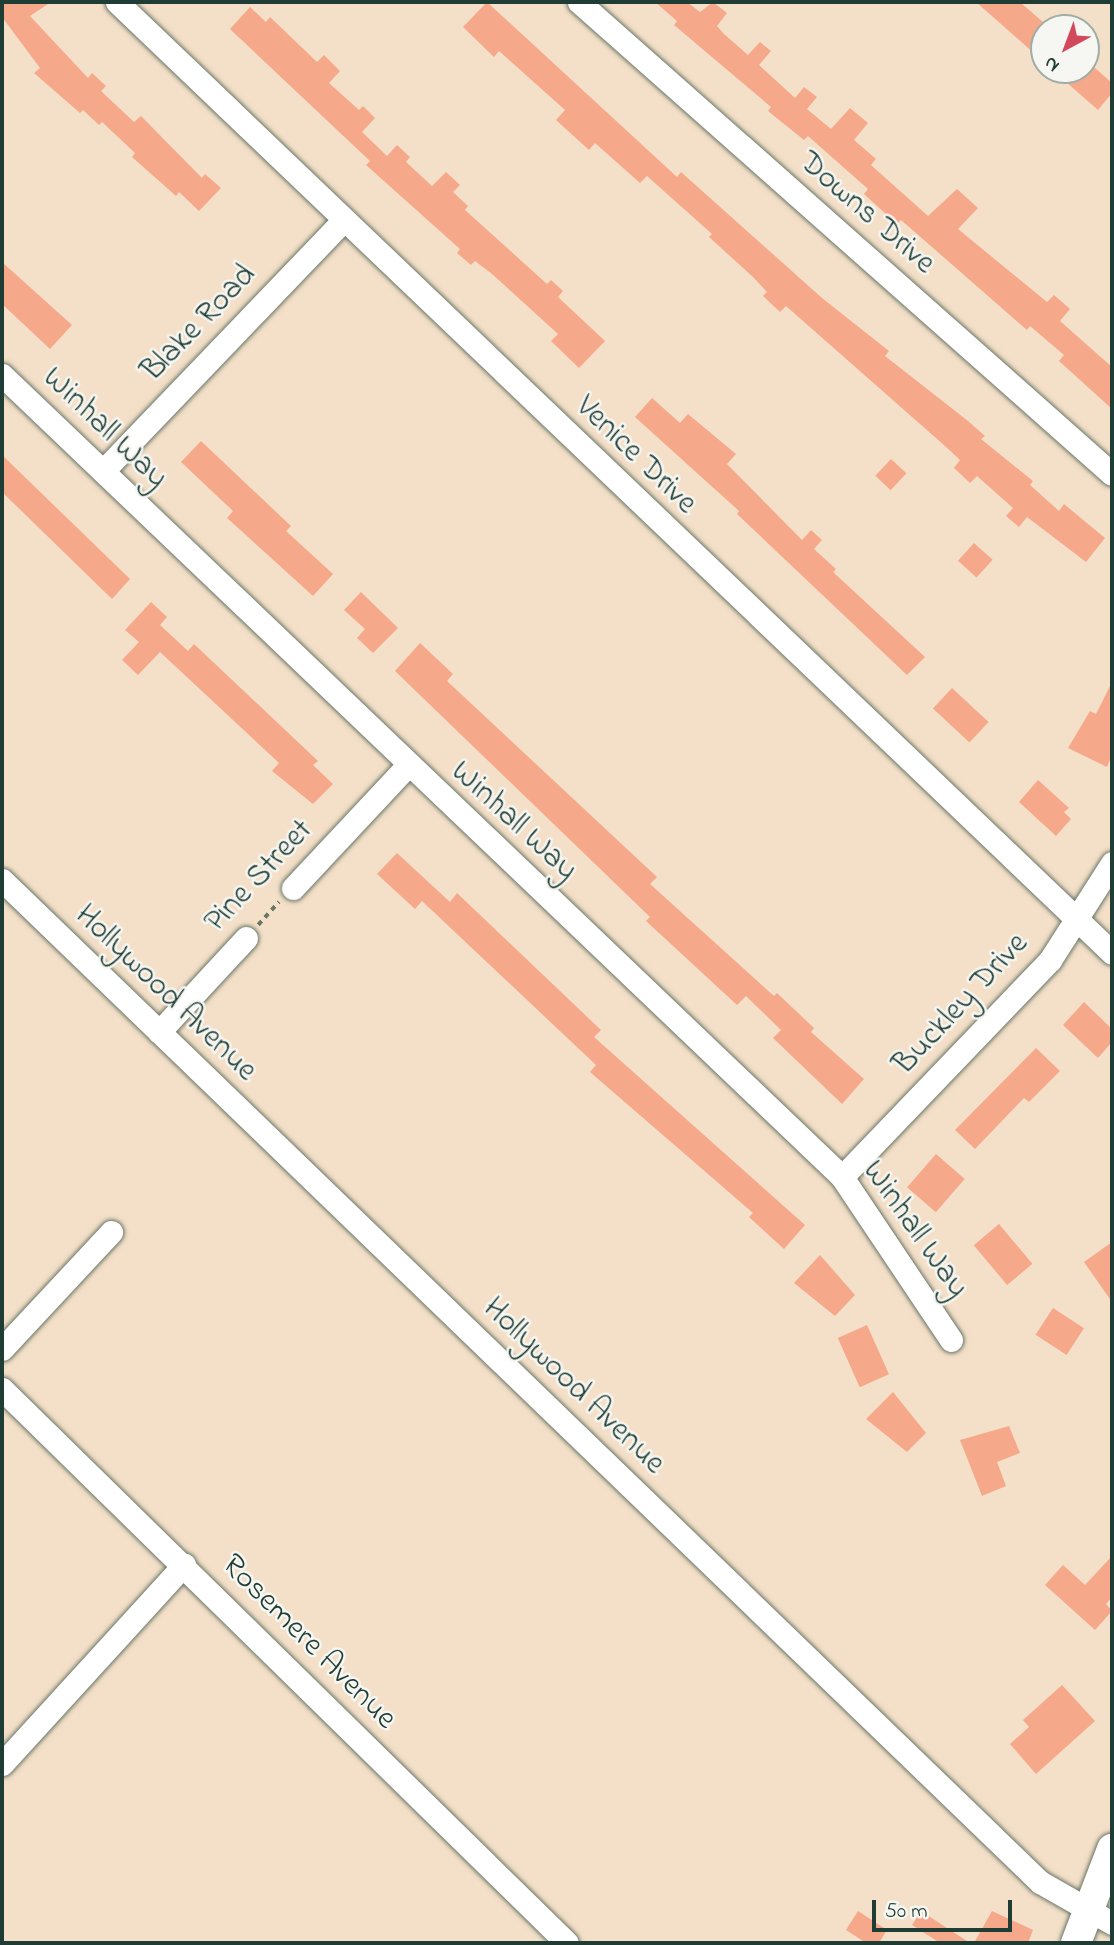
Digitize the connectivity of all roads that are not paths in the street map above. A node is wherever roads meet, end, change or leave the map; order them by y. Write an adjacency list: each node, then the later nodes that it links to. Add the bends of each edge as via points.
1 (117, 2): 3 (street, Venice Drive)
2 (579, 2): 6 (street, Downs Drive)
3 (343, 221): 5 (street, Blake Road); 11 (street, Venice Drive)
4 (2, 375): 5 (street, Winhall Way)
5 (103, 471): 7 (street, Winhall Way)
6 (1112, 474)
7 (408, 765): 10 (street, Pine Street); 15 (street, Winhall Way)
8 (1112, 863): 11 (street, Buckley Drive)
9 (2, 880): 14 (street, Hollywood Avenue)
10 (293, 888)
11 (1078, 922): 13 (street, Venice Drive); 15 (street, Buckley Drive, via 1050,960)
12 (246, 938): 14 (street, Pine Street)
13 (1112, 953)
14 (159, 1031): 23 (street, Hollywood Avenue, via 1030,1873)
15 (842, 1177): 17 (street, Winhall Way)
16 (111, 1232): 18 (street)
17 (951, 1340)
18 (2, 1349)
19 (2, 1388): 20 (street, Rosemere Avenue)
20 (184, 1565): 21 (street); 24 (street, Rosemere Avenue)
21 (2, 1764)
22 (1112, 1849): 23 (main road)
23 (1099, 1918): 25 (main road)
24 (567, 1943)
25 (1076, 1943)

